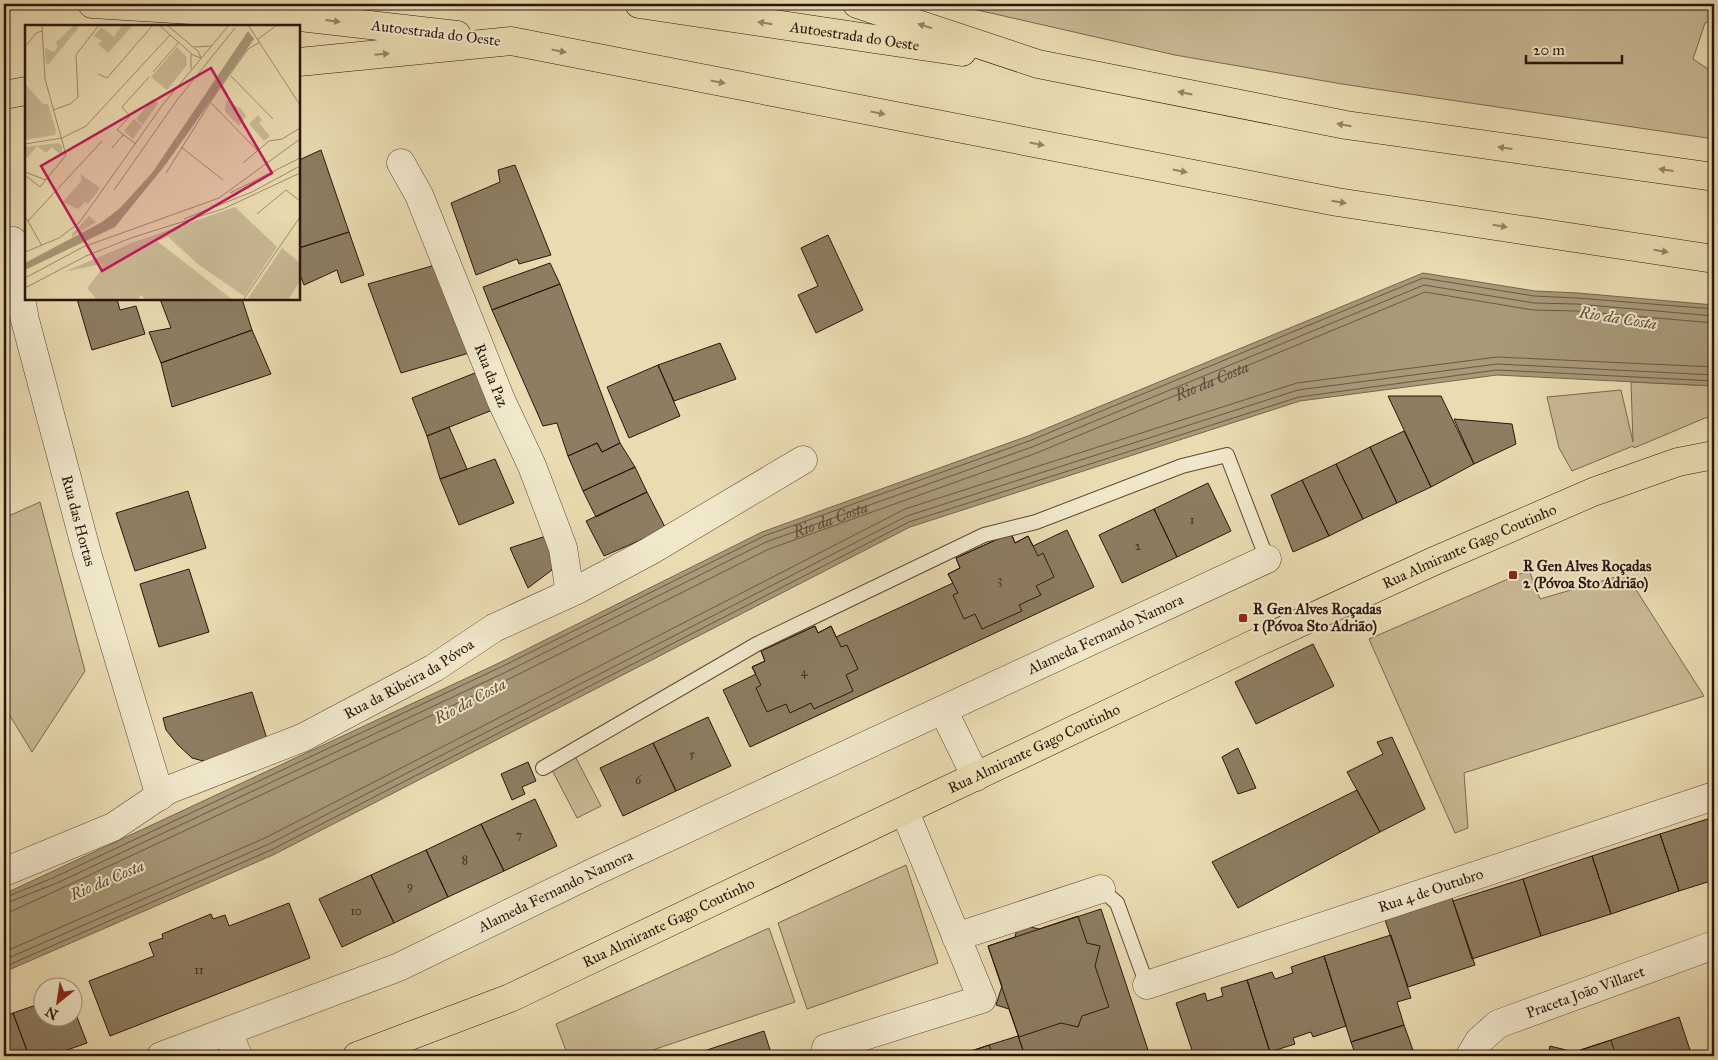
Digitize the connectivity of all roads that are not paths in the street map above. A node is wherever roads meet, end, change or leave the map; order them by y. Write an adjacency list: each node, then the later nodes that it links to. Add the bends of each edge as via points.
1 (92, 4): 4 (main road, Autoestrada do Oeste, one-way to 4, via 291,16)
2 (640, 4): 6 (main road, Autoestrada do Oeste, one-way to 2)
3 (857, 4): 6 (main road, one-way to 3)
4 (511, 41): 5 (main road, one-way to 4); 12 (main road, one-way to 12, via 1337,202)
5 (300, 62)
6 (1038, 64): 10 (main road, one-way to 6, via 1346,125)
7 (25, 91): 8 (main road)
8 (4, 95)
9 (401, 162): 16 (street, Rua da Paz, via 419,195 501,400 532,466 563,548)
10 (1714, 177)
11 (14, 240): 20 (street, Rua das Hortas, via 12,253 25,320 87,553)
12 (1714, 259)
13 (1714, 455): 19 (main road, Rua Almirante Gago Coutinho, via 1678,462 1593,492 1492,535)
14 (803, 460): 16 (street, Rua da Ribeira da Póvoa, via 650,551)
15 (1267, 559): 17 (street, Alameda Fernando Namora); 18 (lane, via 1227,455 1182,466 1036,522 984,535 757,644)
16 (570, 593): 20 (street, Rua da Ribeira da Póvoa, via 494,628 434,668 302,738 168,790)
17 (942, 710): 19 (street); 28 (street, Alameda Fernando Namora)
18 (543, 768)
19 (976, 777): 22 (main road, Rua Almirante Gago Coutinho)
20 (160, 796): 23 (street, Rua da Ribeira da Póvoa, via 113,827)
21 (1714, 796): 27 (street, Rua 4 de Outubro)
22 (905, 812): 25 (street); 30 (main road, Rua Almirante Gago Coutinho, via 510,998)
23 (4, 872)
24 (1101, 889): 25 (street); 27 (lane, via 1117,904)
25 (956, 937): 31 (street, via 982,999 826,1048)
26 (1714, 946): 32 (street, Praceta João Villaret, via 1498,1024 1479,1040)
27 (1147, 985)
28 (233, 1044): 29 (street, Alameda Fernando Namora)
29 (161, 1056)
30 (357, 1056)
31 (829, 1056)
32 (1470, 1056)

